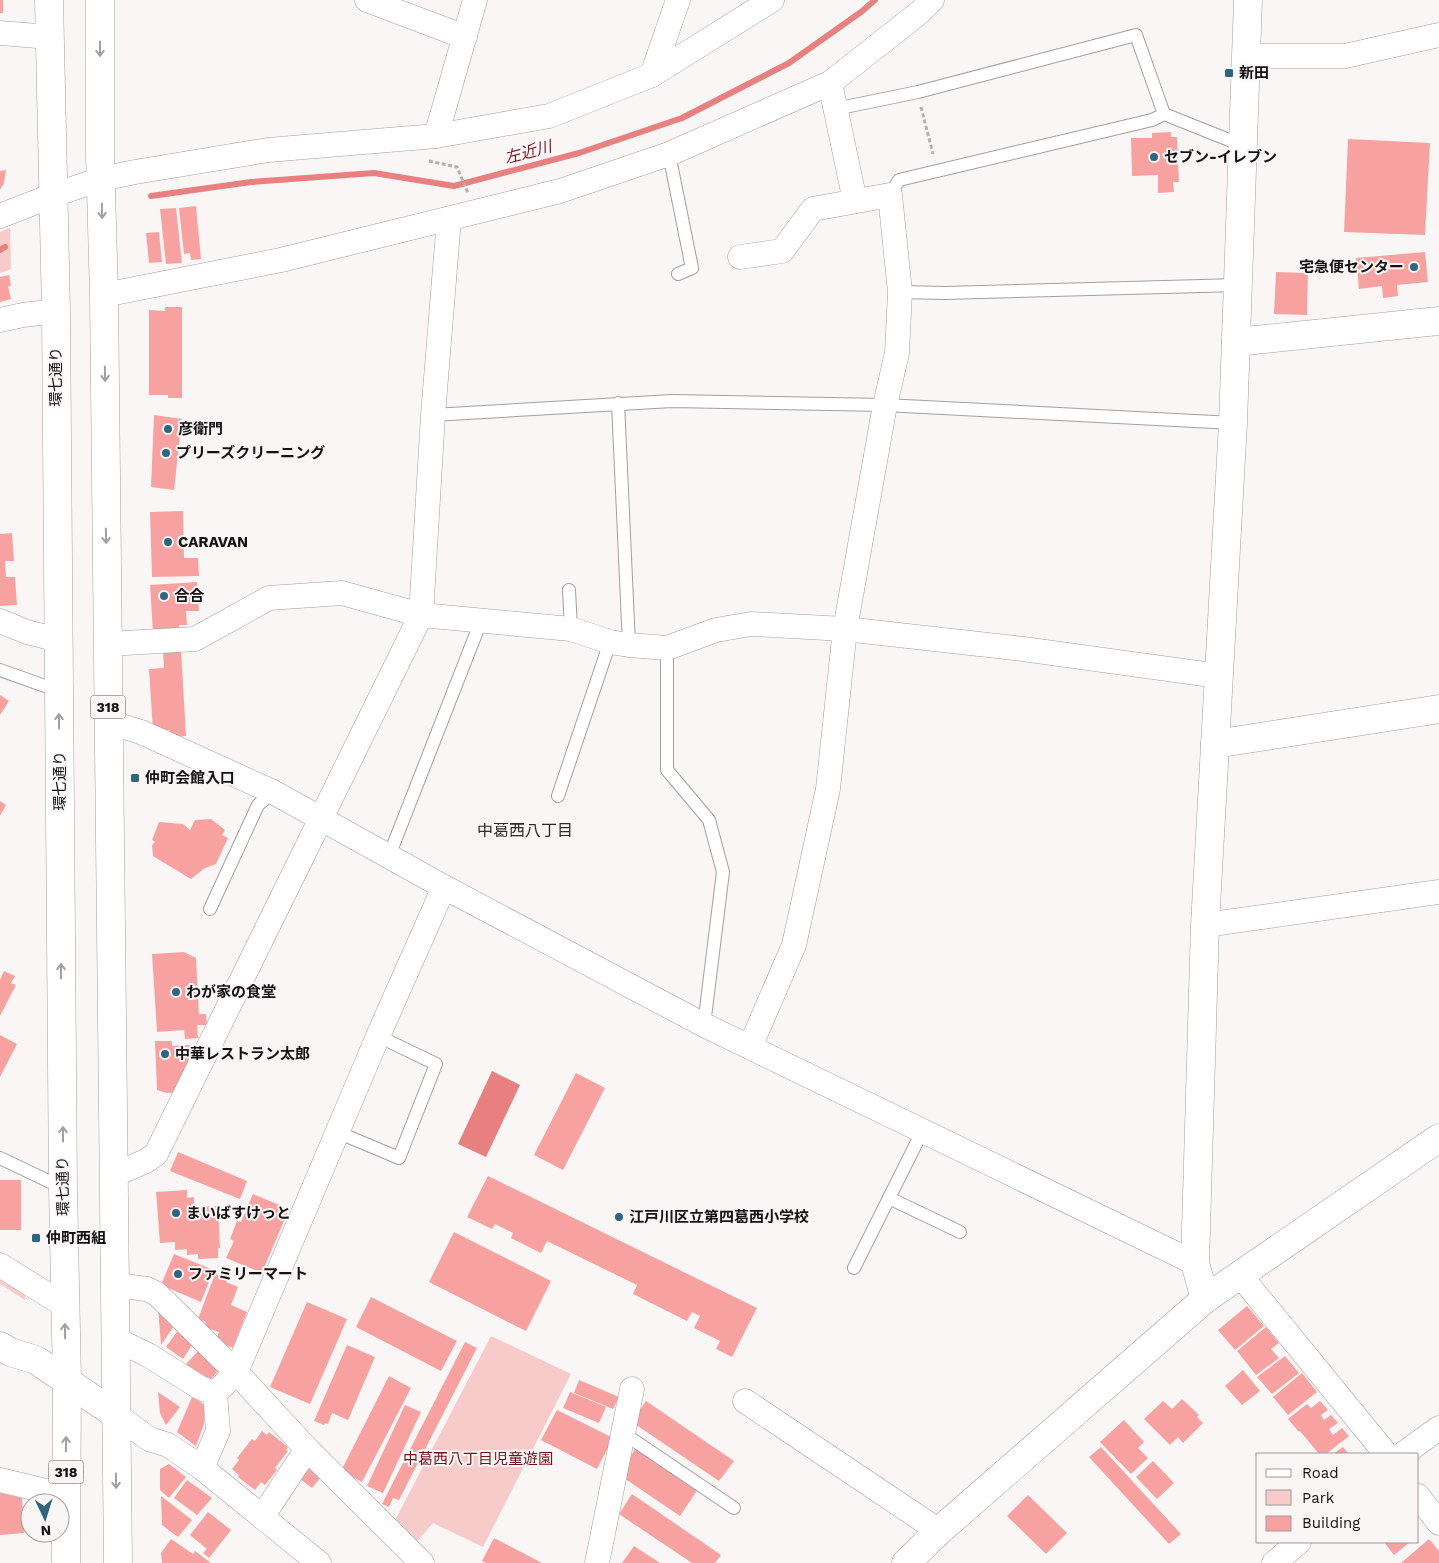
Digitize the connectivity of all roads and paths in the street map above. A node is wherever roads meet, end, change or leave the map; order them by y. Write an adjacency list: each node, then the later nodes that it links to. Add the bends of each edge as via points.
1 (49, 0): 11 (main road, 環七通り / 318)
2 (100, 0): 23 (main road, 318, one-way to 23)
3 (367, 0): 12 (street)
4 (475, 0): 12 (street)
5 (678, 0): 14 (street)
6 (772, 0): 14 (street)
7 (932, 0): 15 (street)
8 (1248, 0): 13 (main road)
9 (0, 33): 11 (street)
10 (1439, 35): 13 (street, via 1345,56)
11 (50, 37): 24 (main road, 環七通り / 318)
12 (465, 37): 19 (street)
13 (1245, 56): 20 (main road)
14 (652, 75): 19 (street, via 549,116)
15 (830, 83): 17 (street); 21 (street)
16 (918, 92): 17 (lane); 18 (lane, via 1136,35); 22 (path)
17 (835, 109): 26 (street)
18 (1164, 114): 20 (lane); 22 (lane, via 1152,120)
19 (436, 136): 23 (street, via 268,150)
20 (1244, 146): 31 (main road)
21 (669, 154): 28 (street, via 560,191); 30 (lane, via 692,268)
22 (937, 171): 25 (lane, via 898,180)
23 (101, 179): 24 (street); 33 (main road, 318, one-way to 33)
24 (54, 195): 27 (street); 34 (main road, 環七通り / 318)
25 (890, 195): 26 (street); 32 (street)
26 (855, 201): 29 (street, via 813,209 782,251)
27 (0, 216)
28 (449, 219): 33 (street, via 281,260); 40 (street)
29 (740, 257)
30 (678, 274)
31 (1239, 285): 32 (lane); 37 (main road)
32 (900, 292): 39 (street, via 897,353)
33 (104, 295): 50 (main road, 318, one-way to 50)
34 (56, 312): 35 (street); 48 (main road, 環七通り / 318)
35 (0, 320)
36 (1439, 322): 37 (main road)
37 (1236, 342): 41 (main road)
38 (618, 403): 39 (lane); 40 (lane); 49 (lane)
39 (885, 405): 41 (lane); 47 (street)
40 (433, 415): 43 (street)
41 (1233, 423): 53 (main road)
42 (569, 590): 46 (lane)
43 (421, 615): 45 (street); 50 (street, via 342,593 269,598 195,639); 60 (street)
44 (0, 621): 48 (street)
45 (481, 622): 46 (street); 61 (lane)
46 (571, 628): 49 (street)
47 (845, 629): 51 (street, via 751,624 716,630); 53 (street); 68 (street, via 828,789 794,945)
48 (58, 640): 54 (main road, 環七通り / 318)
49 (620, 643): 51 (street); 59 (lane)
50 (108, 644): 56 (main road, 318)
51 (667, 648): 66 (lane, via 667,770 708,820 723,872)
52 (0, 670): 54 (lane)
53 (1219, 676): 57 (main road)
54 (59, 691): 74 (main road, 環七通り / 318, one-way to 54)
55 (1439, 709): 57 (main road)
56 (108, 722): 58 (street, via 141,732); 73 (main road, 318)
57 (1215, 744): 65 (main road)
58 (273, 792): 60 (street); 64 (lane, via 258,805)
59 (558, 796)
60 (322, 819): 61 (street); 73 (street, via 156,1154)
61 (389, 856): 62 (street)
62 (444, 887): 66 (street); 67 (street)
63 (1439, 892): 65 (street)
64 (210, 909)
65 (1205, 925): 77 (main road)
66 (704, 1025): 68 (street)
67 (378, 1036): 70 (street); 70 (lane, via 436,1064 398,1158)
68 (750, 1047): 69 (street)
69 (923, 1130): 75 (lane); 77 (street)
70 (337, 1132): 86 (street)
71 (1439, 1138): 80 (main road)
72 (0, 1158): 74 (lane)
73 (114, 1175): 81 (main road, 318)
74 (63, 1188): 83 (main road, 環七通り / 318)
75 (889, 1198): 76 (lane); 79 (lane)
76 (960, 1232)
77 (1195, 1263): 82 (main road)
78 (0, 1265): 83 (street)
79 (854, 1268)
80 (1240, 1275): 82 (main road); 95 (street)
81 (114, 1285): 84 (main road, 318); 86 (street, via 147,1289 157,1294)
82 (1205, 1299): 105 (main road)
83 (64, 1305): 87 (main road, 環七通り / 318, one-way to 83)
84 (115, 1339): 89 (street); 91 (main road, 318)
85 (0, 1346): 87 (main road, via 36,1360)
86 (236, 1372): 89 (street); 94 (street)
87 (67, 1380): 91 (main road); 100 (main road, 環七通り / 318, one-way to 87)
88 (632, 1389): 93 (street)
89 (215, 1394): 97 (street, via 218,1431)
90 (745, 1401): 105 (street)
91 (115, 1414): 97 (street, via 148,1439 168,1444); 109 (main road, 318, one-way to 109)
92 (1439, 1428): 96 (street)
93 (623, 1433): 102 (lane); 112 (street)
94 (307, 1449): 103 (street); 111 (street)
95 (1385, 1453)
96 (1404, 1453)
97 (202, 1468): 103 (street)
98 (0, 1480): 99 (street)
99 (54, 1493)
100 (66, 1493)
101 (1419, 1497): 104 (street)
102 (734, 1508)
103 (262, 1517): 110 (street)
104 (1439, 1523)
105 (939, 1531): 113 (main road)
106 (66, 1543): 108 (main road, 環七通り / 318)
107 (1298, 1543): 114 (street)
108 (66, 1563)
109 (118, 1563)
110 (319, 1563)
111 (422, 1563)
112 (597, 1563)
113 (906, 1563)
114 (1274, 1563)

